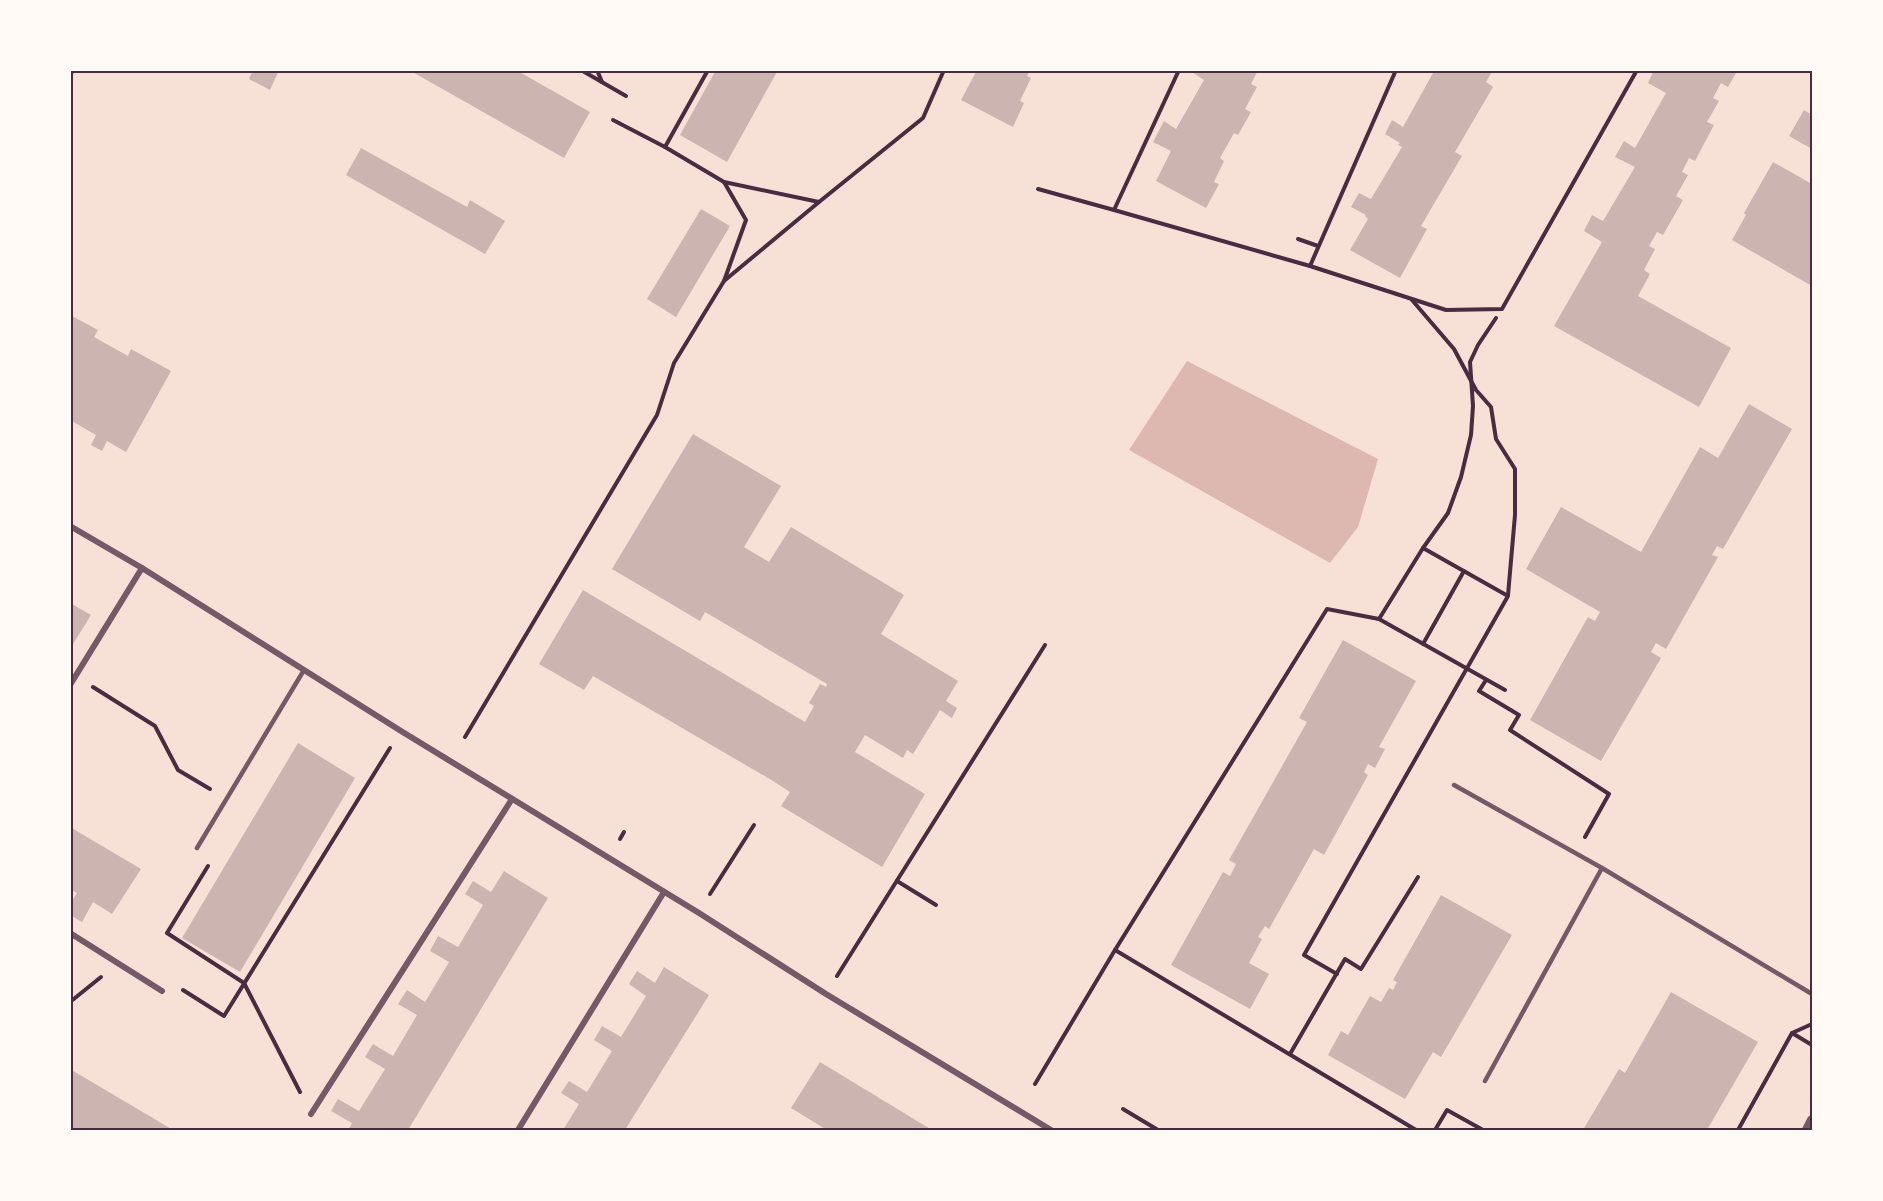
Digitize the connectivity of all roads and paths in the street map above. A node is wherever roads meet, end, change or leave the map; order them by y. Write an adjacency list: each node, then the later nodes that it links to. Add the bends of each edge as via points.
1 (581, 70): 8 (path)
2 (597, 70): 8 (path)
3 (708, 70): 11 (path)
4 (944, 70): 14 (path, via 923,118)
5 (1179, 70): 15 (path)
6 (1396, 70): 17 (path)
7 (1637, 70): 20 (path, via 1502,309 1446,310)
8 (602, 82): 9 (path)
9 (626, 96)
10 (613, 120): 11 (path)
11 (665, 147): 12 (path)
12 (724, 182): 14 (path); 19 (path, via 746,220)
13 (1038, 189): 15 (path)
14 (819, 202): 19 (path)
15 (1114, 210): 18 (path)
16 (1299, 239): 17 (path)
17 (1318, 246): 18 (path)
18 (1310, 266): 20 (path)
19 (724, 280): 38 (path, via 674,363 657,415)
20 (1412, 299): 22 (path, via 1454,349)
21 (1496, 318): 22 (path, via 1470,362)
22 (1470, 379): 24 (path, via 1471,435 1461,477 1448,513); 27 (path, via 1491,407 1496,439 1515,469)
23 (70, 526): 25 (street)
24 (1423, 548): 26 (path); 28 (path)
25 (142, 568): 32 (street); 33 (street)
26 (1464, 571): 27 (path); 29 (path)
27 (1508, 596): 31 (path)
28 (1379, 619): 29 (path); 53 (path, via 1328,609)
29 (1423, 644): 31 (path)
30 (1045, 645): 48 (path)
31 (1467, 669): 34 (path); 55 (path, via 1304,955)
32 (304, 670): 37 (street); 40 (lane)
33 (77, 677): 35 (street); 40 (path, via 155,726 178,770)
34 (1486, 680): 36 (path); 44 (path, via 1479,691 1519,715 1510,730 1610,794)
35 (70, 685)
36 (1505, 690)
37 (401, 731): 41 (street); 56 (path)
38 (465, 737)
39 (1454, 785): 44 (lane)
40 (226, 799): 43 (lane)
41 (512, 799): 49 (street); 68 (street)
42 (754, 825): 51 (path)
43 (196, 848)
44 (1576, 854): 46 (lane)
45 (211, 861): 56 (path, via 167,933)
46 (1602, 868): 59 (lane); 65 (lane)
47 (1418, 877): 55 (path, via 1361,969 1345,959)
48 (897, 881): 50 (path); 58 (path)
49 (664, 892): 51 (street); 70 (street)
50 (936, 905)
51 (699, 913): 58 (street)
52 (70, 933): 54 (street)
53 (1115, 950): 64 (path); 66 (path)
54 (118, 963): 57 (street); 60 (path)
55 (1337, 974): 64 (path)
56 (244, 983): 57 (path, via 224,1016 169,981); 68 (path)
57 (162, 991)
58 (826, 994): 71 (street)
59 (1812, 994)
60 (70, 1002)
61 (1812, 1024): 62 (path)
62 (1792, 1033): 63 (path); 76 (path)
63 (1812, 1045)
64 (1290, 1053): 73 (path)
65 (1485, 1081)
66 (1035, 1084)
67 (1123, 1109): 72 (path)
68 (311, 1114)
69 (1812, 1120): 77 (street)
70 (518, 1131)
71 (1051, 1131)
72 (1158, 1131)
73 (1416, 1131)
74 (1435, 1131): 75 (path, via 1447,1110)
75 (1483, 1131)
76 (1738, 1131)
77 (1807, 1131)

